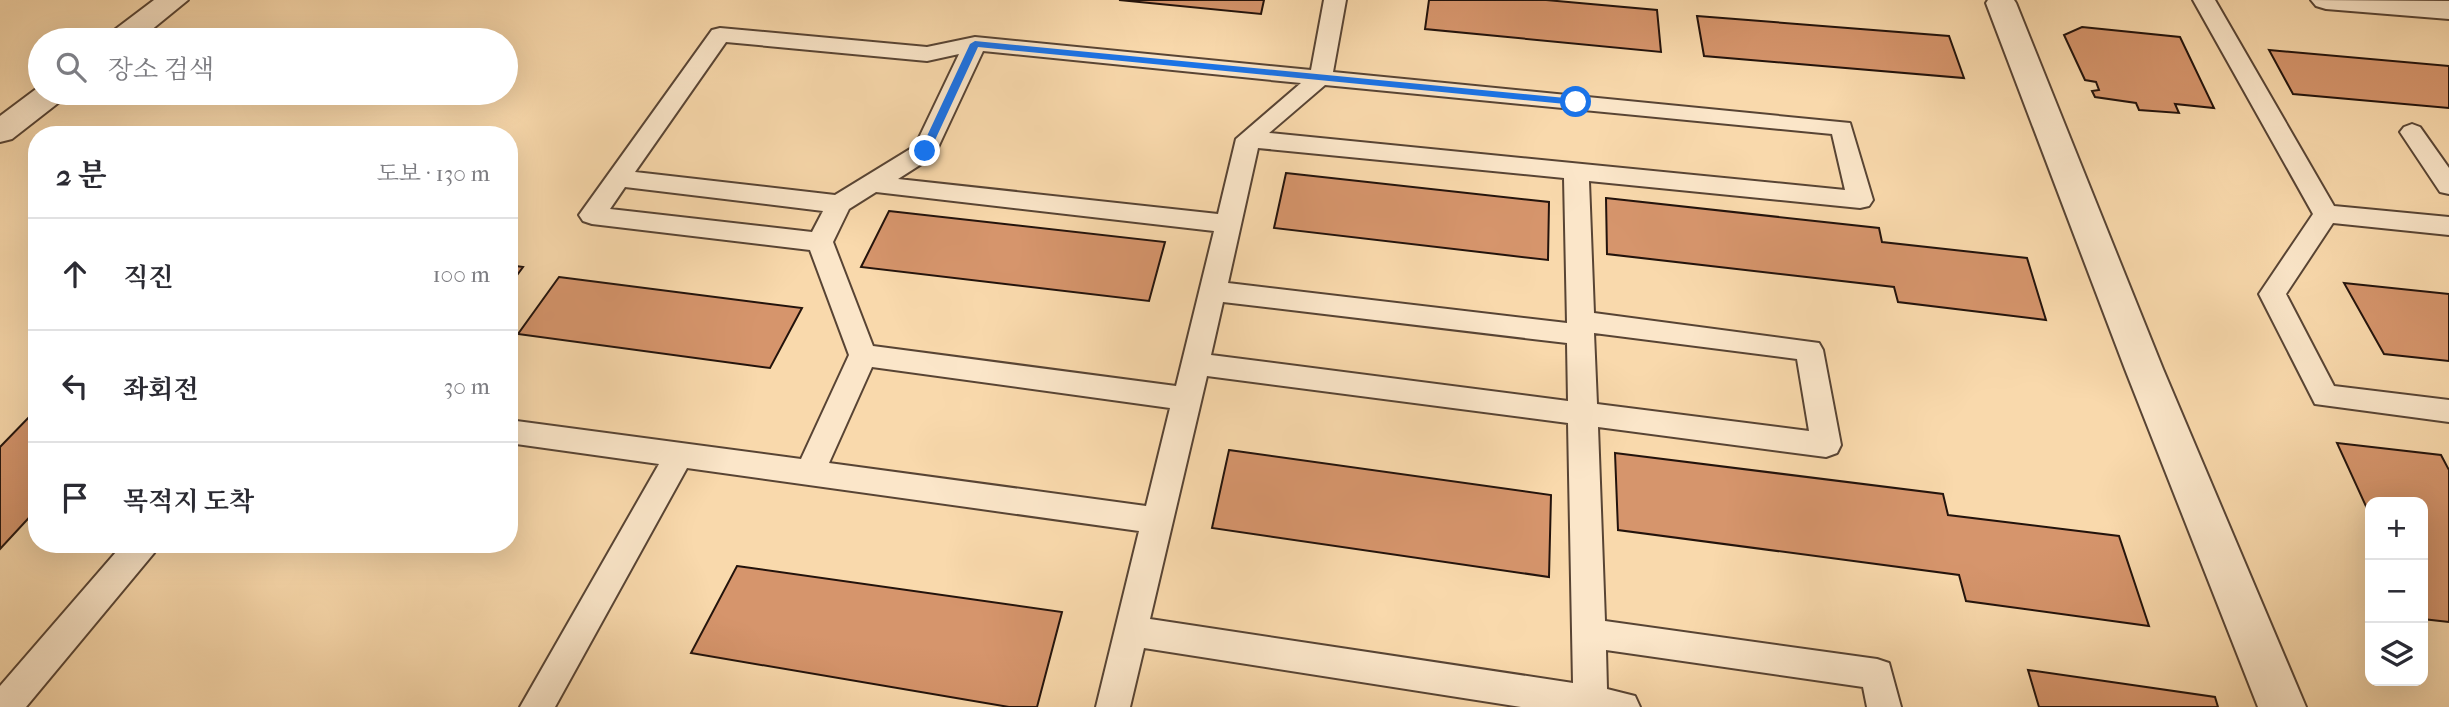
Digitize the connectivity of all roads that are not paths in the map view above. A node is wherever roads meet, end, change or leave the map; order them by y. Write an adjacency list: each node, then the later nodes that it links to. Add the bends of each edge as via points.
1 (173, 0): 7 (street)
2 (1335, 0): 9 (lane)
3 (2204, 0): 19 (lane)
4 (2326, 0): 6 (street)
5 (2001, 3): 44 (street)
6 (2449, 10)
7 (136, 28)
8 (975, 44): 9 (lane); 15 (lane, via 927,54 720,35); 16 (lane, via 925,151)
9 (1321, 77): 13 (lane); 14 (lane, via 1842,128 1860,200)
10 (35, 105): 11 (street)
11 (0, 132)
12 (2412, 132): 17 (lane)
13 (1248, 139): 14 (lane); 20 (lane)
14 (1576, 171): 24 (lane)
15 (618, 178): 18 (lane); 22 (lane, via 592,215)
16 (874, 184): 18 (lane); 20 (lane)
17 (2449, 186)
18 (839, 204): 22 (lane)
19 (2326, 214): 21 (lane); 28 (lane, via 2272,294 2325,396)
20 (1228, 224): 23 (lane)
21 (2449, 226)
22 (820, 242): 25 (lane)
23 (1213, 291): 24 (lane); 26 (lane)
24 (1581, 328): 29 (lane); 29 (lane, via 1809,350 1826,445)
25 (863, 355): 27 (lane); 32 (lane)
26 (1196, 364): 27 (lane); 29 (lane)
27 (1187, 399): 33 (lane)
28 (2449, 411)
29 (1581, 414): 36 (lane)
30 (518, 432): 31 (lane)
31 (679, 455): 32 (lane); 40 (lane)
32 (810, 472): 33 (lane)
33 (1158, 521): 35 (lane)
34 (135, 553): 39 (lane)
35 (1131, 631): 37 (lane); 41 (lane)
36 (1589, 633): 38 (lane); 43 (lane, via 1877,674)
37 (1542, 701): 38 (lane)
38 (1590, 702): 42 (lane)
39 (4, 707)
40 (537, 707)
41 (1113, 707)
42 (1623, 707)
43 (1884, 707)
44 (2282, 707)

